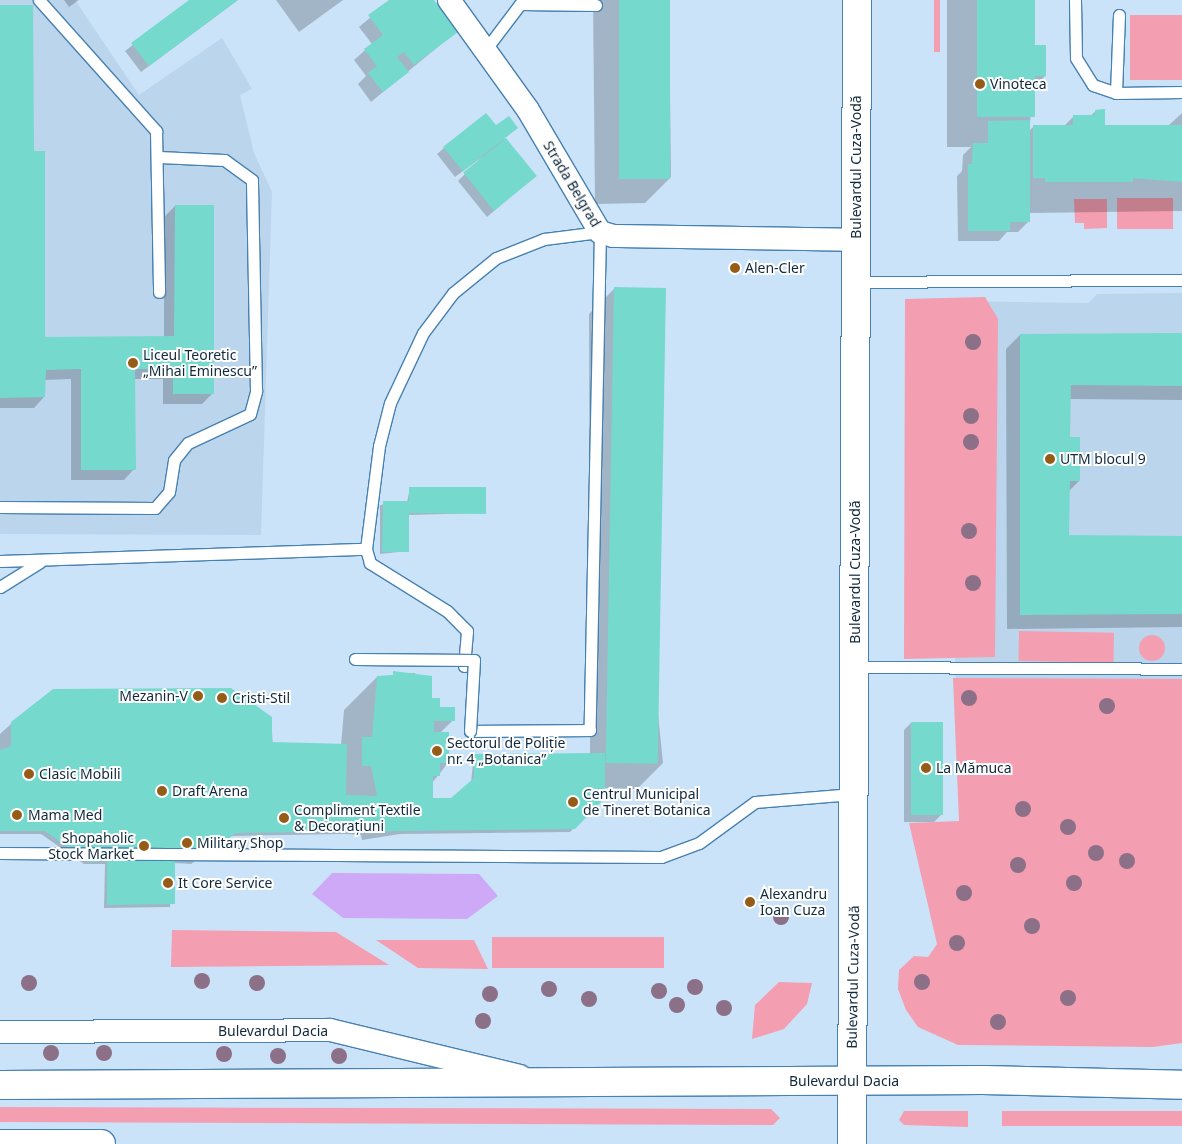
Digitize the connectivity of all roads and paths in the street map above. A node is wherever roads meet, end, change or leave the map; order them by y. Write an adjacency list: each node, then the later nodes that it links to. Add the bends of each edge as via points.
1 (39, 0): 11 (lane, via 152,124)
2 (449, 0): 8 (street, Strada Belgrad)
3 (857, 0): 13 (main road, Bulevardul Cuza-Vodă)
4 (1075, 0): 10 (lane, via 1076,58 1093,85)
5 (520, 2): 6 (lane); 8 (lane)
6 (596, 6)
7 (1119, 15): 10 (lane)
8 (486, 49): 12 (street, Strada Belgrad)
9 (1182, 92): 10 (lane)
10 (1116, 93)
11 (160, 157): 16 (lane); 17 (lane, via 224,160 252,180 256,390 250,414 242,422 188,443 174,460 169,492 155,508)
12 (600, 232): 13 (street, Strada Belgrad, via 613,236); 18 (lane, via 544,239 496,258 453,293 423,333 390,403 378,446); 22 (lane, bridge, via 590,730 470,731 474,660)
13 (856, 240): 15 (main road, Bulevardul Cuza-Vodă)
14 (1182, 280): 15 (lane)
15 (856, 282): 24 (main road, Bulevardul Cuza-Vodă)
16 (159, 292)
17 (0, 507)
18 (366, 549): 20 (lane); 23 (lane, via 370,563 448,610 468,631)
19 (0, 561): 20 (lane)
20 (42, 561): 21 (lane)
21 (0, 587)
22 (355, 659)
23 (464, 666)
24 (854, 667): 25 (lane); 26 (main road, Bulevardul Cuza-Vodă)
25 (1182, 669)
26 (853, 794): 27 (lane, via 755,802 699,843 661,857); 31 (main road, Bulevardul Cuza-Vodă)
27 (0, 853)
28 (0, 1032): 30 (street, Bulevardul Dacia, via 330,1030)
29 (1182, 1074): 32 (street, Bulevardul Dacia)
30 (540, 1081): 31 (main road, Bulevardul Dacia); 33 (main road, Bulevardul Dacia)
31 (852, 1081): 32 (main road, Bulevardul Dacia); 37 (main road, Bulevardul Cuza-Vodă)
32 (1148, 1082): 34 (main road, Bulevardul Dacia)
33 (0, 1084)
34 (1182, 1085)
35 (0, 1144): 36 (main road)
36 (101, 1144)
37 (852, 1144)

